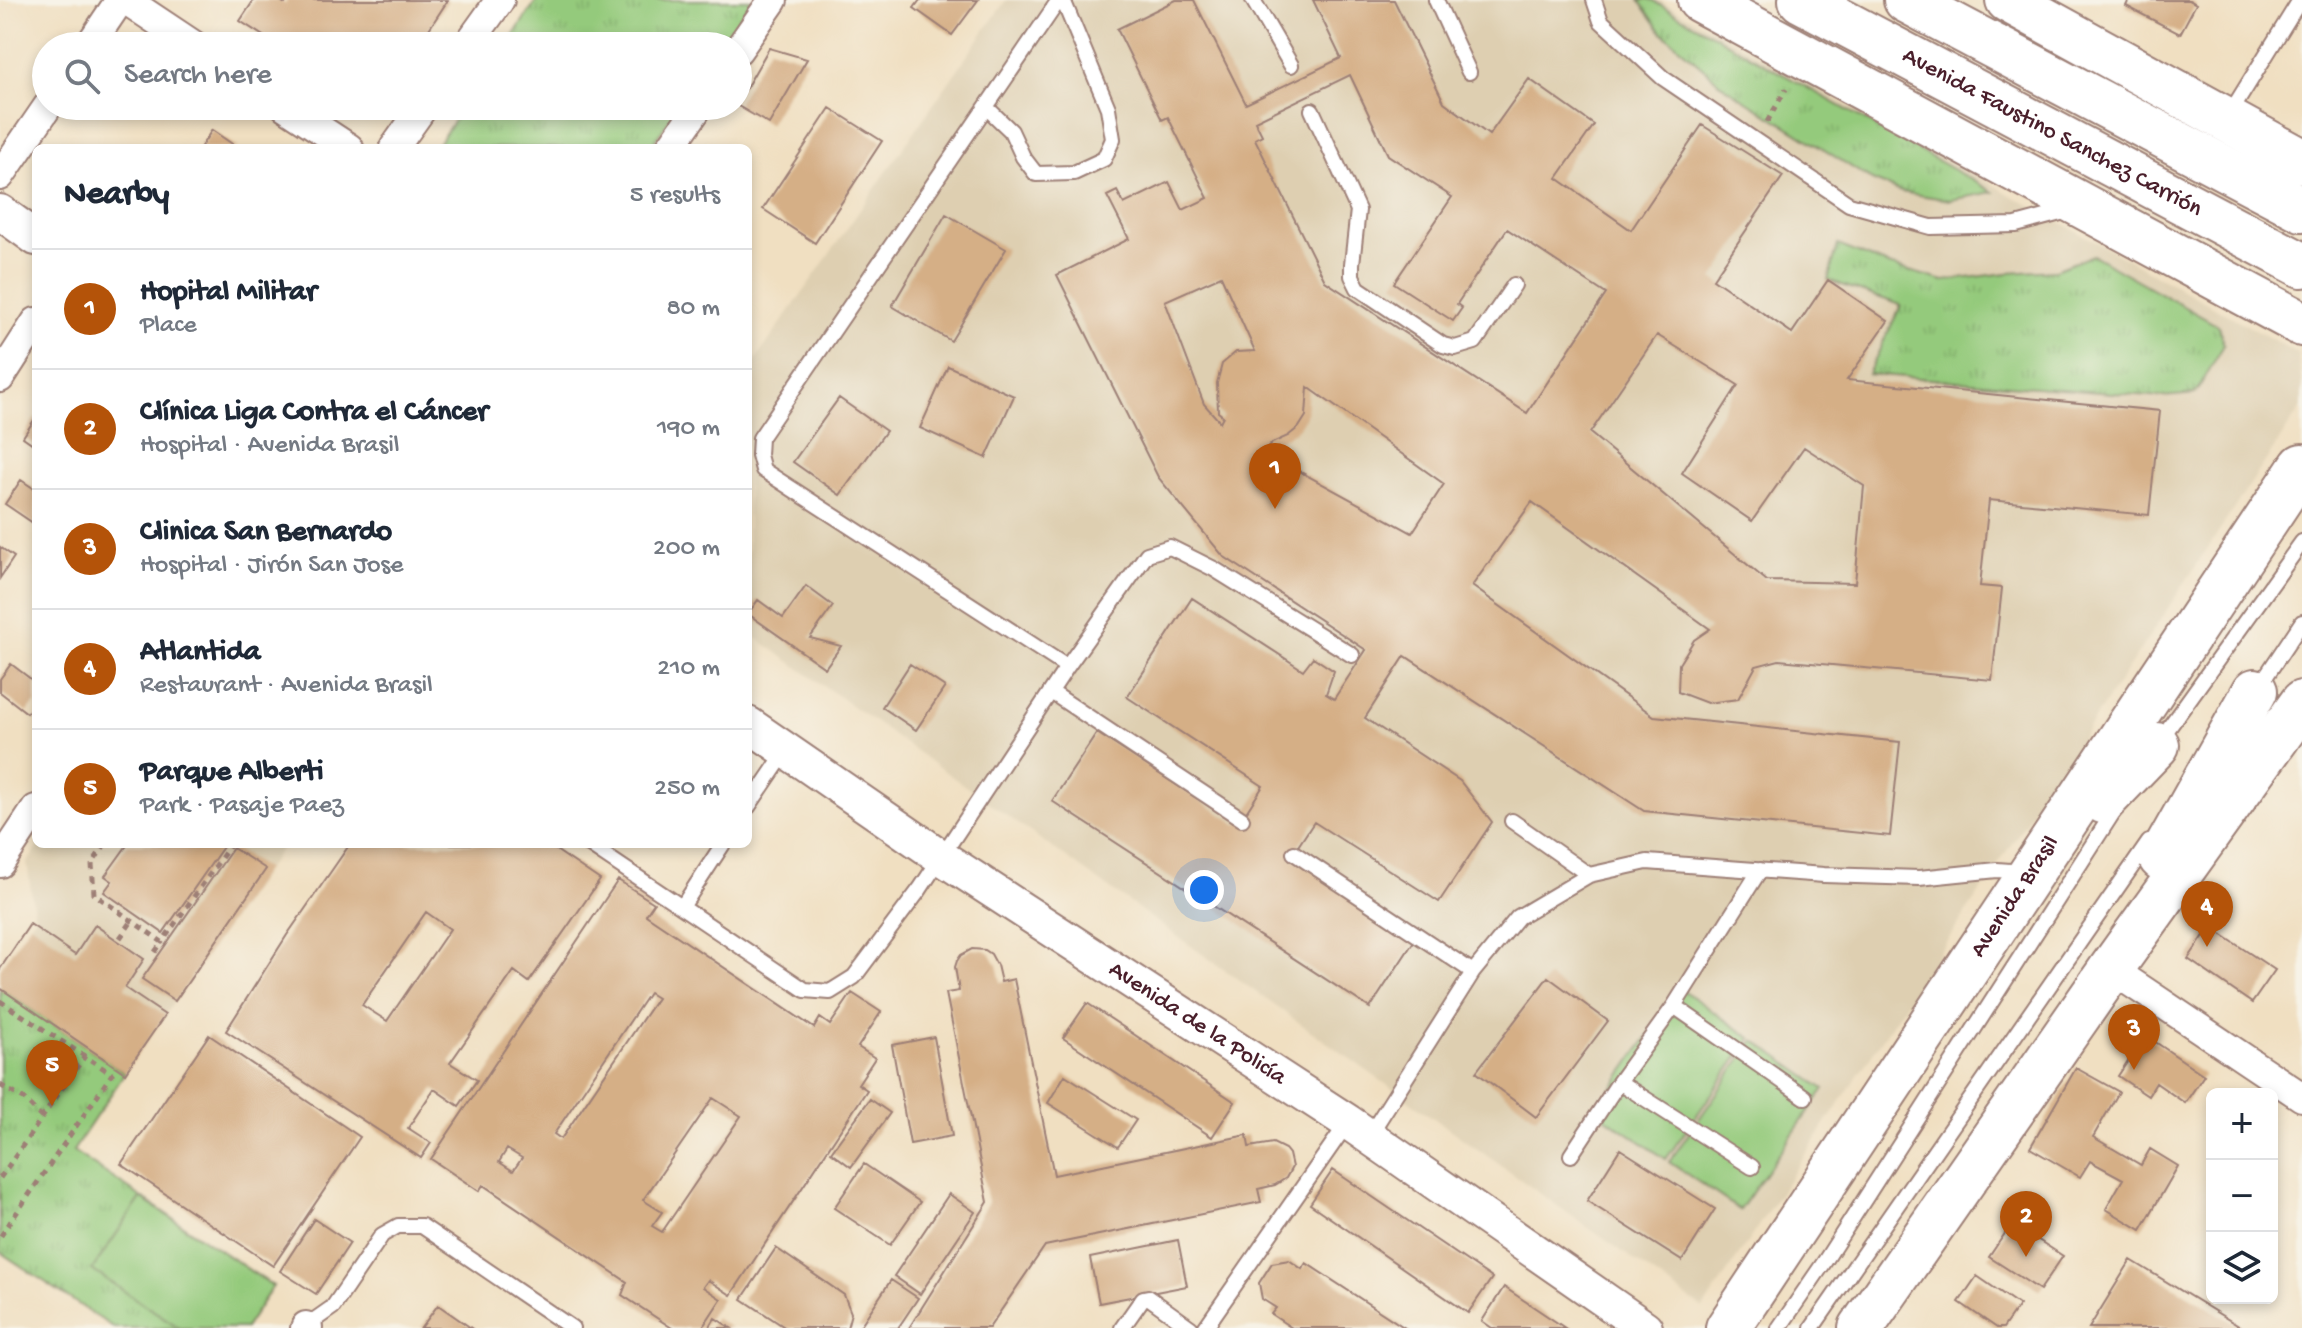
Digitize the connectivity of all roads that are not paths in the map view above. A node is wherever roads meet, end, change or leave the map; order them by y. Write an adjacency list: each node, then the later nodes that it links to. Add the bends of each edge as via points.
1 (123, 0): 13 (street); 14 (street)
2 (500, 0): 15 (street)
3 (773, 0): 16 (street)
4 (1061, 0): 19 (lane); 19 (lane, via 1108,108 1113,139 1104,159 1074,173 1036,174 1011,131)
5 (1253, 0): 17 (lane)
6 (1436, 0): 18 (lane)
7 (1594, 0): 31 (lane, via 1601,21 1663,78 1849,204 1931,227 2016,225)
8 (1700, 0): 31 (main road)
9 (1801, 0): 35 (main road, Avenida Faustino Sanchez Carrión)
10 (1906, 0): 32 (main road, Avenida Faustino Sanchez Carrión)
11 (2008, 0): 25 (main road)
12 (2300, 0): 25 (lane)
13 (99, 32)
14 (173, 32)
15 (477, 32)
16 (751, 32)
17 (1291, 65)
18 (1469, 72)
19 (986, 107): 44 (lane, via 760,438 759,455 763,470)
20 (1312, 110): 36 (lane, via 1358,210 1352,264 1358,288 1455,348 1475,342)
21 (38, 120): 30 (street)
22 (306, 120): 26 (street)
23 (414, 120): 27 (street)
24 (689, 120): 28 (street)
25 (2226, 120): 29 (main road)
26 (343, 144)
27 (397, 144)
28 (673, 144)
29 (2302, 161)
30 (0, 176)
31 (2083, 206): 37 (main road)
32 (2302, 209)
33 (0, 212): 34 (street)
34 (32, 235)
35 (2302, 265)
36 (1514, 285)
37 (2302, 324)
38 (32, 328): 39 (street)
39 (0, 378)
40 (2302, 466): 64 (main road, Avenida Brasil)
41 (2302, 542): 49 (lane, Avenida Brasil)
42 (2302, 622): 45 (lane)
43 (1352, 655): 44 (lane, via 1170,547 1147,554)
44 (1067, 667): 46 (lane)
45 (2255, 691): 52 (lane); 66 (main road, via 2120,932)
46 (1051, 692): 54 (lane); 60 (lane)
47 (2302, 703): 66 (main road)
48 (752, 727): 50 (street, Avenida de la Policía)
49 (2157, 745): 64 (main road); 82 (lane, Avenida Brasil)
50 (786, 750): 51 (lane); 60 (street, Avenida de la Policía)
51 (752, 801)
52 (2172, 810)
53 (32, 815): 61 (street)
54 (1242, 819)
55 (1512, 821): 63 (lane)
56 (2154, 836): 83 (lane)
57 (594, 848): 65 (lane)
58 (720, 848): 65 (lane)
59 (1294, 853): 67 (lane)
60 (941, 857): 65 (lane, via 854,977 830,992 805,990); 72 (street, Avenida de la Policía)
61 (0, 863)
62 (1760, 870): 63 (lane, via 1647,862); 64 (lane, via 1919,878 1997,870); 68 (lane)
63 (1589, 875): 67 (lane, via 1518,917)
64 (2026, 880): 81 (main road, Avenida Brasil)
65 (682, 907)
66 (2111, 969): 71 (street); 84 (main road)
67 (1473, 972): 72 (lane)
68 (1674, 1006): 69 (lane); 70 (lane)
69 (1619, 1082): 73 (lane); 74 (lane)
70 (1805, 1097)
71 (2302, 1097)
72 (1358, 1129): 79 (lane); 80 (street, Avenida de la Policía)
73 (1571, 1155)
74 (1752, 1167)
75 (306, 1327): 76 (lane, via 333,1307 382,1235 398,1226 422,1226)
76 (572, 1328)
77 (1122, 1328): 78 (lane, via 1148,1297)
78 (1191, 1328)
79 (1205, 1328)
80 (1645, 1328)
81 (1728, 1328)
82 (1779, 1328)
83 (1812, 1328)
84 (1861, 1328)

